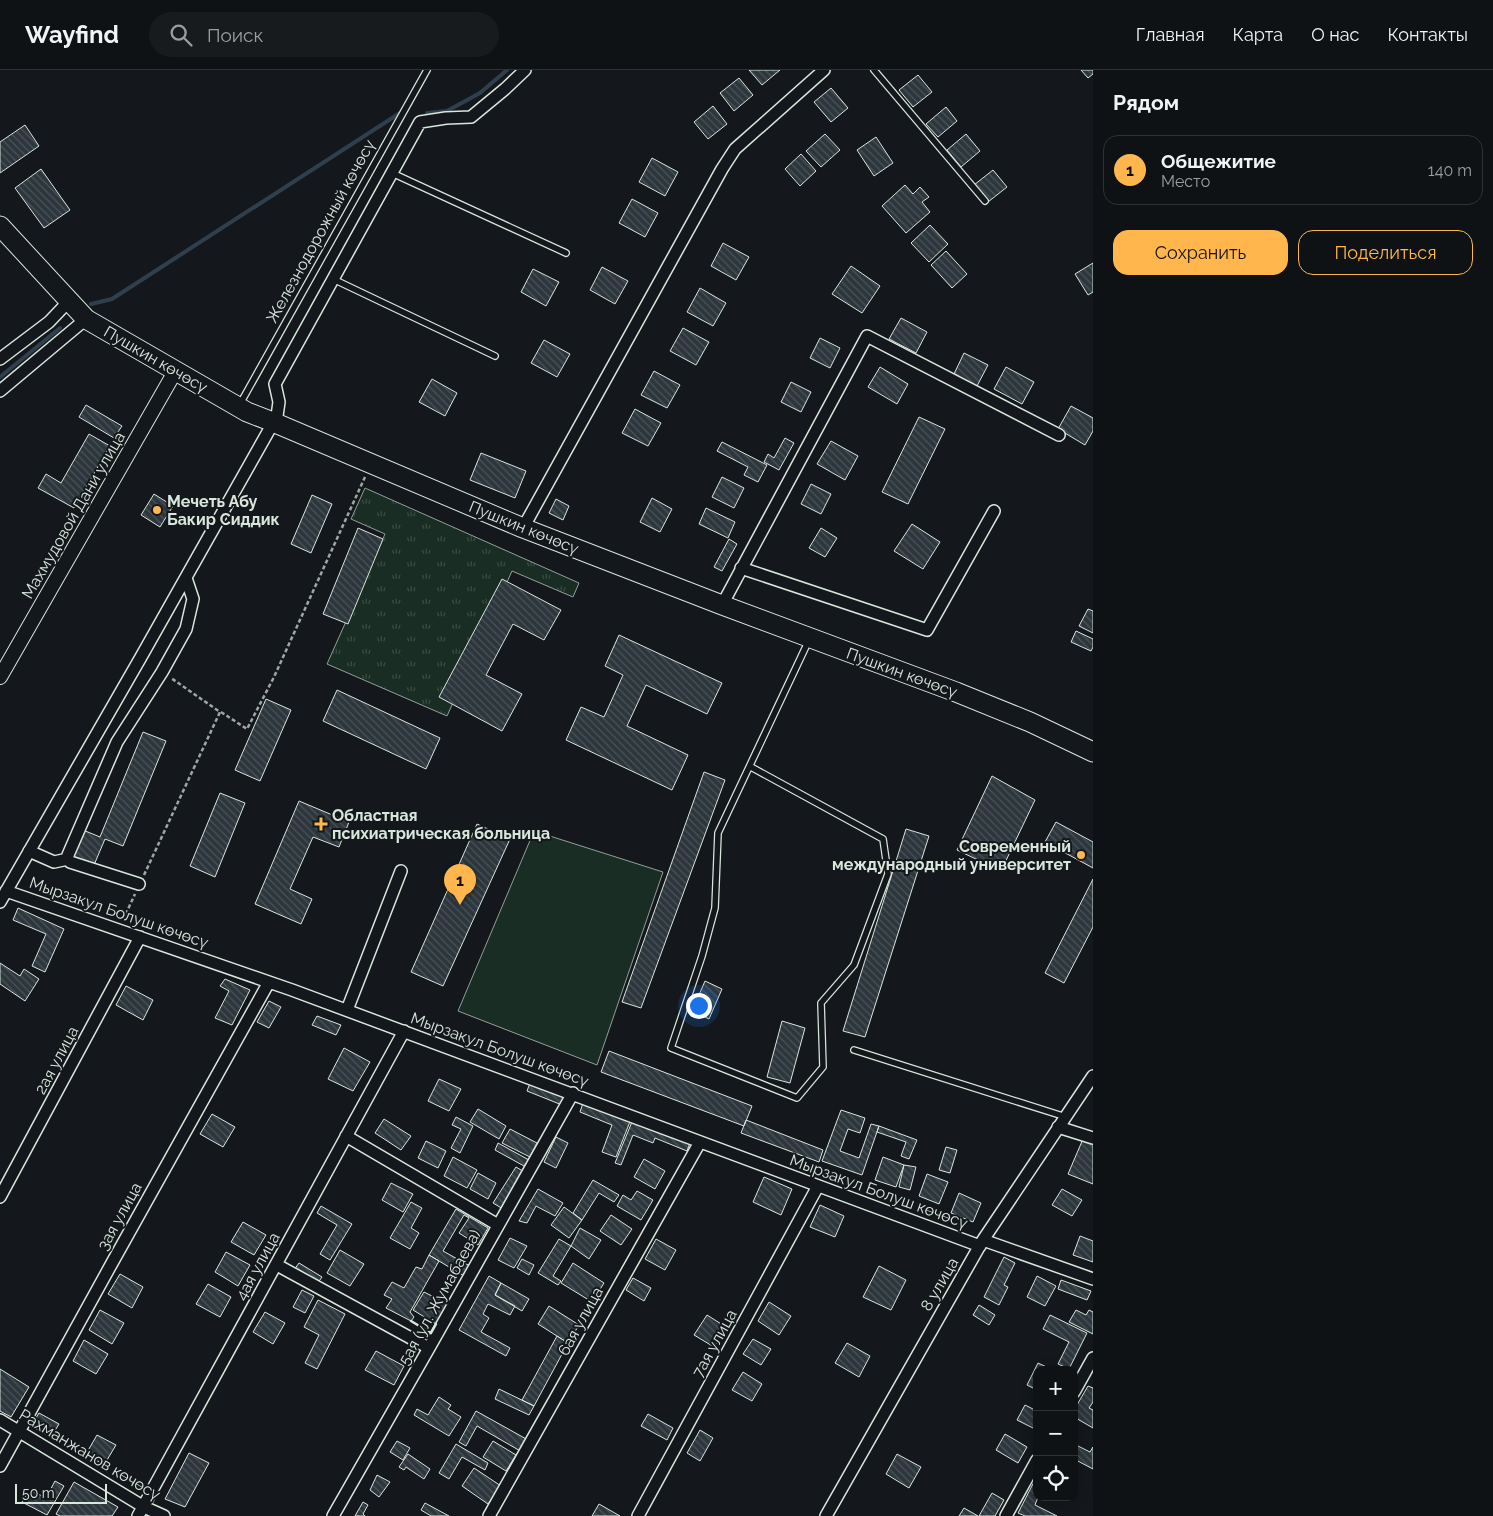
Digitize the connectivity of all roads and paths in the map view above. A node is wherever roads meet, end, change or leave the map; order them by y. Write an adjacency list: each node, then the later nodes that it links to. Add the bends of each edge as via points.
1 (427, 70): 16 (lane, Железнодорожный көчөсү)
2 (525, 70): 5 (street, via 471,117 420,122)
3 (824, 70): 21 (street, via 735,149)
4 (874, 70): 6 (lane)
5 (392, 173): 8 (lane); 9 (street)
6 (985, 201)
7 (1, 230): 10 (highway, Пушкин көчөсү)
8 (566, 254)
9 (333, 279): 12 (lane); 17 (street, via 275,384 279,402)
10 (69, 301): 11 (highway, Пушкин көчөсү); 13 (street, via 50,322)
11 (86, 319): 14 (highway, Пушкин көчөсү); 15 (street)
12 (494, 356)
13 (0, 359)
14 (176, 370): 16 (highway, Пушкин көчөсү); 27 (street, Махмудовой Дани улица)
15 (0, 391)
16 (238, 406): 17 (highway, Пушкин көчөсү)
17 (273, 422): 19 (highway, Пушкин көчөсү); 23 (street)
18 (1059, 435): 22 (street, via 867,336)
19 (371, 464): 21 (highway, Пушкин көчөсү); 28 (path, via 247,729)
20 (994, 511): 22 (street, via 927,630)
21 (523, 528): 24 (highway, Пушкин көчөсү)
22 (741, 568): 24 (street)
23 (186, 578): 26 (street, via 193,599 186,629); 31 (street)
24 (722, 606): 25 (highway, Пушкин көчөсү)
25 (810, 638): 29 (highway, Пушкин көчөсү, via 956,692); 30 (lane)
26 (162, 672): 28 (path); 32 (street, via 117,742)
27 (0, 677)
28 (220, 712): 34 (path)
29 (1093, 752)
30 (750, 767): 30 (lane, via 718,833 715,908 672,1048 797,1098 823,1068 821,1003 854,965 888,874 883,839)
31 (29, 851): 32 (street, via 54,862); 35 (street)
32 (68, 859): 34 (street)
33 (401, 871): 40 (street)
34 (139, 884): 37 (path)
35 (6, 891): 36 (street); 37 (street, Мырзакул Болуш көчөсү)
36 (0, 902)
37 (118, 930): 38 (street, Мырзакул Болуш көчөсү)
38 (140, 937): 39 (street, Мырзакул Болуш көчөсү); 51 (street, 2ая улица)
39 (269, 982): 40 (street, Мырзакул Болуш көчөсү); 60 (street, 3ая улица)
40 (347, 1010): 41 (street, Мырзакул Болуш көчөсү)
41 (404, 1031): 44 (street, Мырзакул Болуш көчөсү); 47 (street, 4ая улица)
42 (854, 1050): 45 (lane)
43 (1093, 1076): 45 (street, 8 улица)
44 (573, 1093): 49 (street, Мырзакул Болуш көчөсү); 52 (street, 5ая (ул. Жумабаева))
45 (1066, 1117): 46 (street, 8 улица)
46 (1058, 1127): 48 (street); 53 (street, 8 улица)
47 (346, 1136): 52 (street); 54 (street, 4ая улица)
48 (1093, 1138)
49 (700, 1142): 50 (street, Мырзакул Болуш көчөсү); 66 (street, 6ая улица)
50 (818, 1186): 53 (street, Мырзакул Болуш көчөсү); 67 (street, 7ая улица)
51 (0, 1198)
52 (498, 1225): 56 (street, 5ая (ул. Жумабаева))
53 (981, 1243): 55 (street, Мырзакул Болуш көчөсү); 68 (street, 8 улица)
54 (277, 1265): 56 (street); 63 (street, 4ая улица)
55 (1093, 1279)
56 (429, 1348): 65 (street, 5ая (ул. Жумабаева))
57 (1093, 1358): 58 (street)
58 (1078, 1385)
59 (0, 1420): 60 (street, Рахманжанов көчөсү)
60 (20, 1431): 61 (street, 3ая улица); 63 (street, Рахманжанов көчөсү)
61 (0, 1466)
62 (1033, 1467): 69 (street)
63 (141, 1511): 64 (street, Рахманжанов көчөсү)
64 (164, 1516)
65 (333, 1516)
66 (489, 1516)
67 (638, 1516)
68 (826, 1516)
69 (1006, 1516)

